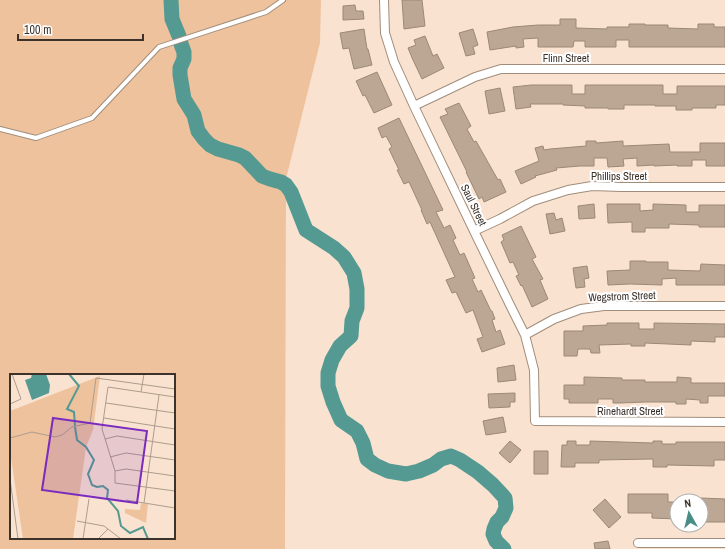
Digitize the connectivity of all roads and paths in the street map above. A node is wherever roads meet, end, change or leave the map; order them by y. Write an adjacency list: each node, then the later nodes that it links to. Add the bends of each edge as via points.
1 (283, 0): 5 (lane, via 266,12 159,47 92,118 36,138)
2 (384, 0): 4 (street, Saul Street, via 385,33 394,62)
3 (725, 69): 4 (street, Flinn Street, via 501,69 475,77)
4 (414, 106): 7 (street, Saul Street)
5 (0, 129)
6 (725, 187): 7 (street, Phillips Street, via 592,186 568,190 533,201)
7 (474, 231): 9 (street, Saul Street)
8 (725, 306): 9 (street, Wegstrom Street, via 604,306 581,309 554,319)
9 (525, 335): 10 (street, Saul Street, via 534,370)
10 (535, 421): 11 (street, Rinehardt Street)
11 (725, 422)
12 (638, 543): 13 (street)
13 (725, 543)

